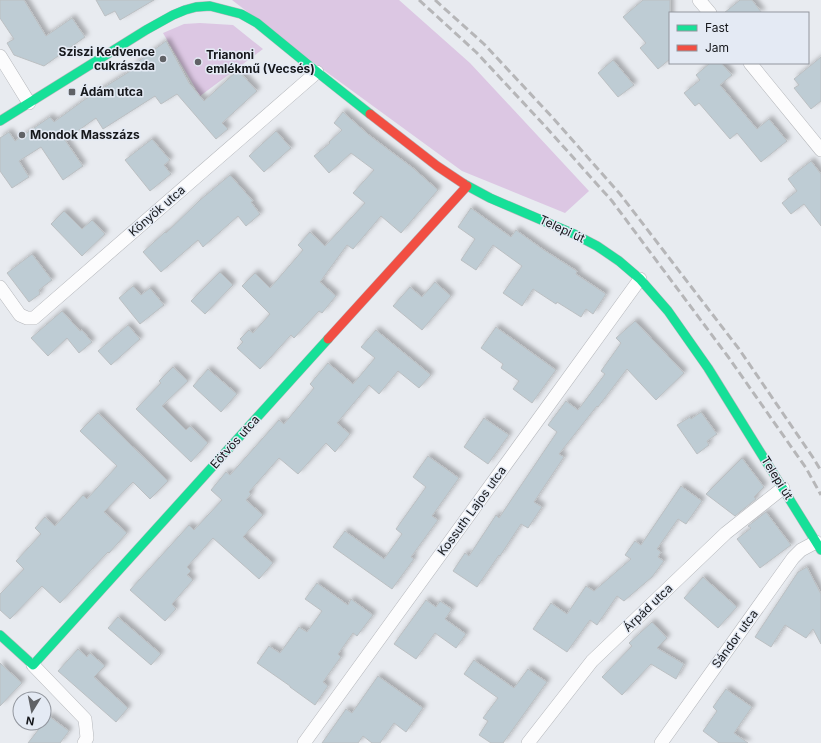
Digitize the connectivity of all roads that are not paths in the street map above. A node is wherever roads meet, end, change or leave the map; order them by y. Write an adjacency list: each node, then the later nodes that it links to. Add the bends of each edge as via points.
1 (699, 0): 3 (street)
2 (210, 3): 6 (main road, Telepi út, via 241,14 257,23); 7 (main road, via 173,15)
3 (709, 12)
4 (0, 56): 7 (street)
5 (751, 64): 9 (street)
6 (317, 72): 10 (main road, Telepi út, via 437,166); 12 (street, Könyök utca, via 34,318 20,315)
7 (30, 103): 8 (main road)
8 (0, 121)
9 (821, 150)
10 (467, 186): 11 (main road, Telepi út, via 597,246); 16 (main road, Eötvös utca)
11 (640, 279): 13 (main road, Telepi út, via 668,311 708,368); 18 (street, Kossuth Lajos utca)
12 (0, 287)
13 (783, 488): 14 (main road, Telepi út); 19 (street, Árpád utca, via 726,533 592,662)
14 (819, 546): 20 (street, Sándor utca, via 801,550 793,558)
15 (0, 635): 16 (main road)
16 (33, 665): 17 (street, via 85,719 87,738)
17 (84, 743)
18 (304, 743)
19 (528, 743)
20 (660, 743)

